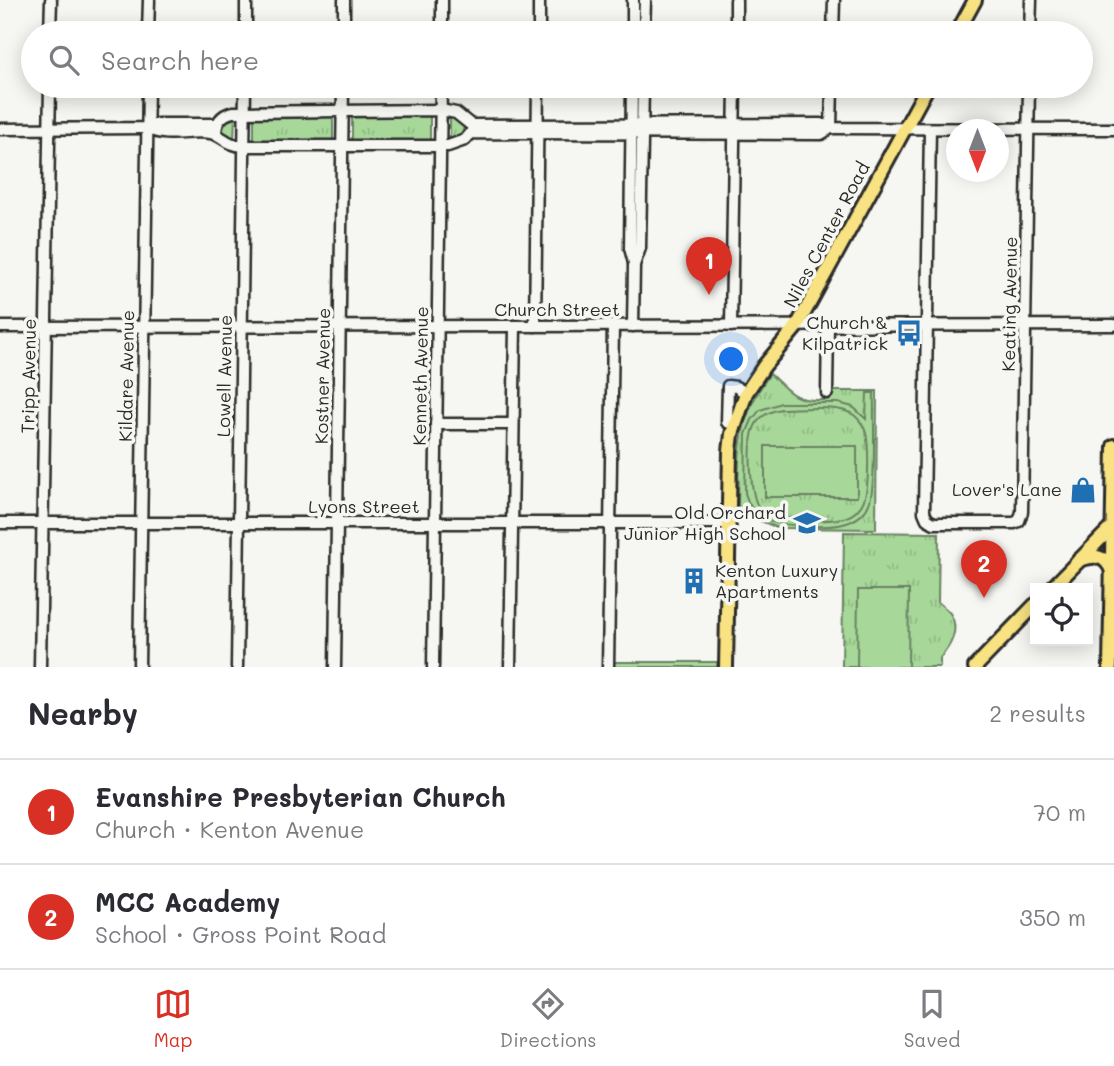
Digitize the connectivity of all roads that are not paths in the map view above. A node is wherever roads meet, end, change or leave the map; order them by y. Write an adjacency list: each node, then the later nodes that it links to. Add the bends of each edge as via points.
1 (51, 0): 13 (street)
2 (149, 0): 14 (street)
3 (247, 0): 15 (street)
4 (344, 0): 16 (street)
5 (442, 0): 17 (street)
6 (539, 0): 18 (street)
7 (633, 0): 19 (street)
8 (645, 0): 20 (street)
9 (736, 0): 21 (street)
10 (834, 0): 22 (street)
11 (975, 0): 23 (main road)
12 (1031, 0): 24 (street)
13 (50, 21)
14 (148, 21)
15 (246, 21)
16 (344, 21)
17 (442, 21)
18 (539, 21)
19 (633, 21)
20 (644, 21)
21 (736, 21)
22 (833, 21)
23 (964, 21)
24 (1030, 21)
25 (50, 98): 43 (street, Tripp Avenue)
26 (148, 98): 40 (street, Kildare Avenue)
27 (245, 98): 38 (street, Lowell Avenue)
28 (343, 98): 39 (street, Kostner Avenue)
29 (441, 98): 37 (street, Kenneth Avenue)
30 (538, 98): 52 (street)
31 (633, 98): 46 (street)
32 (641, 98): 46 (street)
33 (735, 98): 47 (street)
34 (832, 98): 41 (street)
35 (921, 98): 48 (main road, Niles Center Road)
36 (1029, 98): 50 (street, Keating Avenue)
37 (441, 110): 39 (street); 45 (street, via 456,113); 55 (street, Kenneth Avenue)
38 (245, 111): 39 (street); 44 (street, via 226,113); 53 (street, Lowell Avenue)
39 (342, 111): 54 (street, Kostner Avenue)
40 (147, 128): 43 (street); 44 (street, via 157,124); 69 (street, Kildare Avenue)
41 (831, 128): 47 (street, via 821,134); 48 (street)
42 (0, 129): 43 (street)
43 (49, 129): 68 (street, Tripp Avenue)
44 (216, 129): 53 (street, via 228,143)
45 (471, 129): 52 (street); 55 (street, via 457,144)
46 (636, 129): 47 (street); 52 (street); 62 (street, via 630,248 635,265)
47 (734, 129): 63 (street)
48 (904, 129): 49 (street); 71 (main road, Niles Center Road)
49 (930, 129): 50 (street); 65 (street)
50 (1028, 129): 51 (street); 66 (street, Keating Avenue)
51 (1114, 129)
52 (538, 130): 60 (street)
53 (244, 146): 54 (street); 70 (street, Lowell Avenue)
54 (342, 146): 55 (street); 57 (street, Kostner Avenue)
55 (440, 146): 58 (street, Kenneth Avenue)
56 (1114, 325): 66 (street, Church Street)
57 (340, 326): 58 (street, Church Street); 70 (street, Church Street); 82 (street, Kostner Avenue)
58 (438, 326): 59 (street, Church Street); 74 (street, Kenneth Avenue)
59 (515, 326): 60 (street, Church Street); 75 (street)
60 (535, 326): 61 (street, Church Street)
61 (613, 326): 62 (street, Church Street); 85 (street)
62 (633, 326): 63 (street, Church Street)
63 (731, 326): 71 (street, Church Street)
64 (828, 326): 65 (street, Church Street); 71 (street, Church Street); 73 (street)
65 (928, 326): 66 (street, Church Street); 66 (street, Keating Avenue, via 924,512 934,523 1009,524 1019,521 1022,512)
66 (1025, 326)
67 (0, 327): 68 (street, Church Street)
68 (45, 327): 69 (street, Church Street); 79 (street, Tripp Avenue)
69 (144, 327): 70 (street, Church Street); 80 (street, Kildare Avenue)
70 (242, 327): 81 (street, Lowell Avenue)
71 (797, 327): 72 (main road, Niles Center Road)
72 (746, 393): 76 (main road, Niles Center Road); 76 (street, via 728,386 727,422)
73 (827, 393)
74 (436, 424): 75 (street); 83 (street, Kenneth Avenue)
75 (513, 424): 84 (street)
76 (734, 425): 86 (main road, Niles Center Road)
77 (1114, 446): 87 (main road)
78 (0, 523): 79 (street, Lyons Street)
79 (42, 523): 80 (street, Lyons Street); 92 (street, Tripp Avenue)
80 (140, 523): 81 (street, Lyons Street); 93 (street, Kildare Avenue)
81 (239, 523): 82 (street, Lyons Street); 94 (street, Lowell Avenue)
82 (337, 523): 83 (street, Lyons Street); 95 (street, Kostner Avenue)
83 (435, 523): 84 (street, Lyons Street); 96 (street, Kenneth Avenue)
84 (512, 523): 85 (street, Lyons Street); 97 (street)
85 (610, 523): 86 (street, Lyons Street); 98 (street)
86 (728, 523): 99 (main road, Niles Center Road)
87 (1113, 526): 88 (main road); 89 (main road)
88 (1079, 561): 89 (main road, via 1101,557); 90 (main road)
89 (1112, 571): 101 (main road)
90 (1057, 583)
91 (1030, 610): 100 (main road)
92 (40, 667)
93 (139, 667)
94 (237, 667)
95 (335, 667)
96 (433, 667)
97 (510, 667)
98 (608, 667)
99 (726, 667)
100 (975, 667)
101 (1110, 667)

